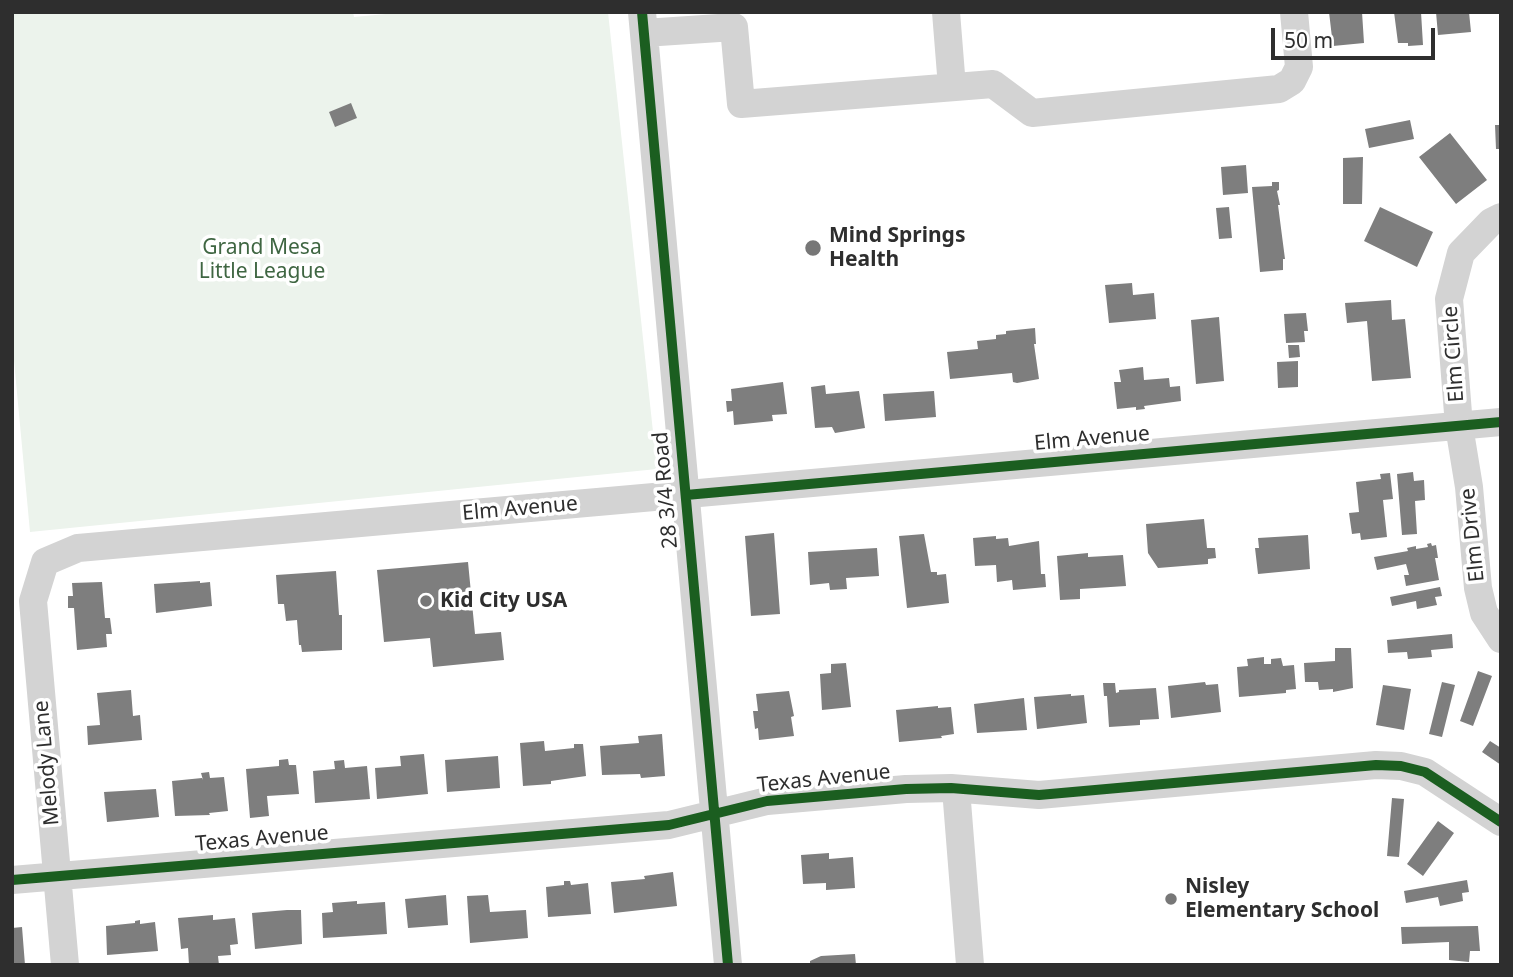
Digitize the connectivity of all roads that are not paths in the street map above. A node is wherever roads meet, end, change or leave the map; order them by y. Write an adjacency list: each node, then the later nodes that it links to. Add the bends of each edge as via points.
1 (946, 12): 5 (street)
2 (1294, 12): 5 (street, via 1299,67 1292,81 1279,89 1032,113 993,84)
3 (733, 20): 4 (street); 5 (street, via 741,104)
4 (643, 23): 9 (street, 28 3/4 Road)
5 (952, 87)
6 (1501, 217): 8 (street, Elm Circle, via 1461,253 1449,299)
7 (1501, 422): 8 (street, Elm Avenue)
8 (1459, 426): 9 (street, Elm Avenue); 11 (street, Elm Drive, via 1478,588 1484,613)
9 (686, 495): 10 (street, Elm Avenue, via 78,548); 13 (street, 28 3/4 Road)
10 (44, 562): 15 (street, Melody Lane, via 33,601)
11 (1501, 639)
12 (956, 789): 13 (street, Texas Avenue, via 767,802); 14 (street, Texas Avenue, via 1040,795 1401,766 1425,772); 19 (street)
13 (715, 814): 15 (street, Texas Avenue, via 670,825); 18 (street, 28 3/4 Road)
14 (1501, 822)
15 (57, 876): 16 (street, Texas Avenue); 17 (street, Melody Lane)
16 (12, 880)
17 (65, 965)
18 (728, 965)
19 (970, 965)

